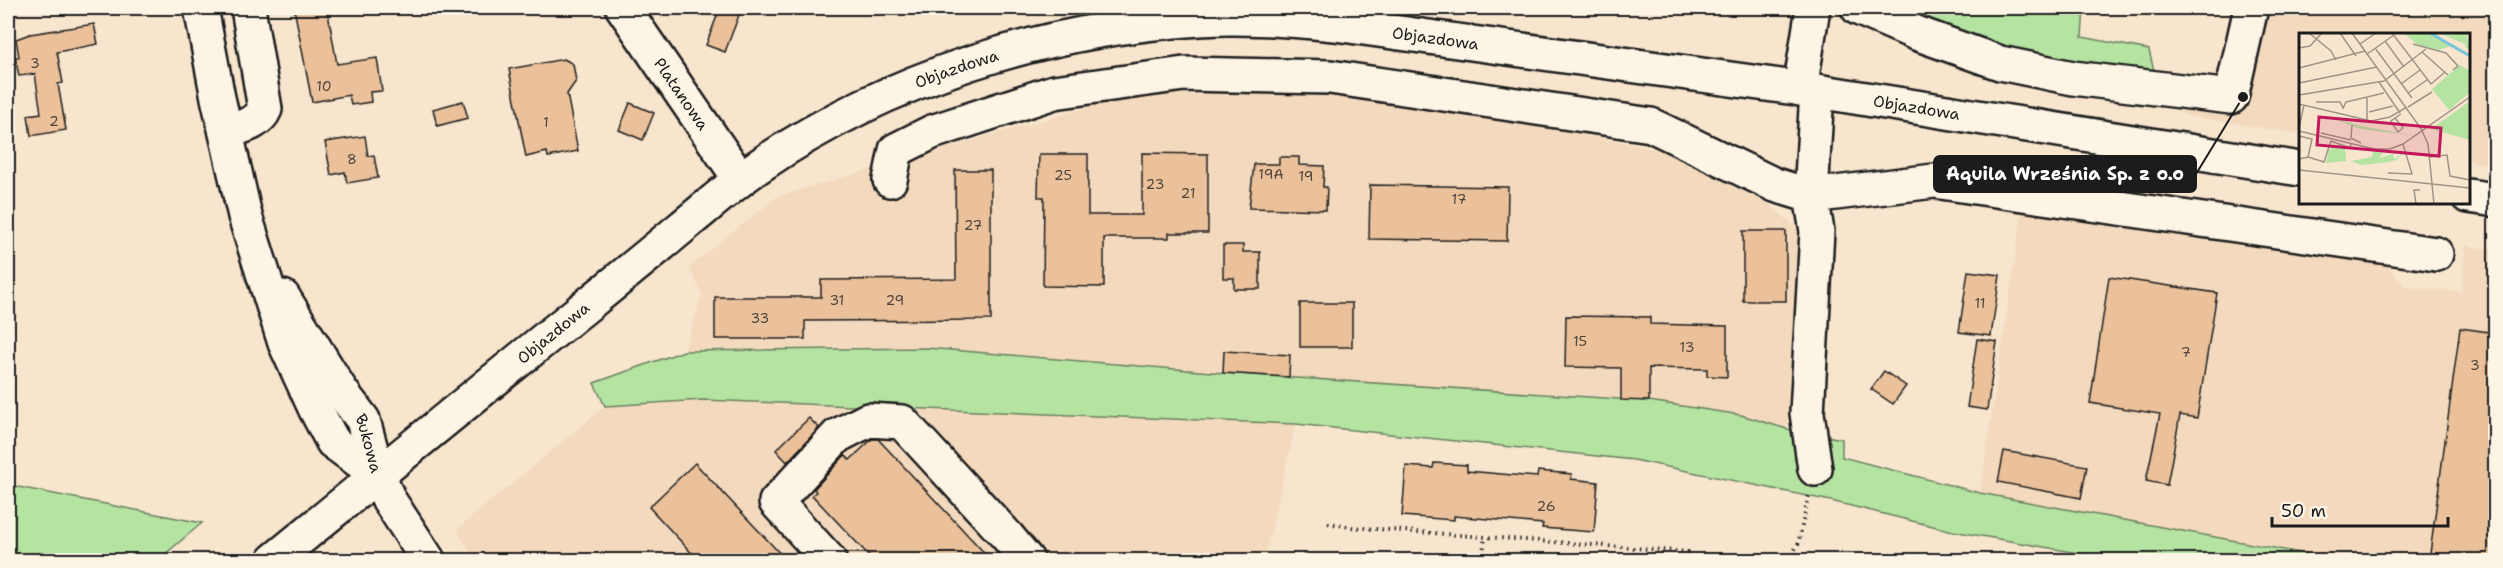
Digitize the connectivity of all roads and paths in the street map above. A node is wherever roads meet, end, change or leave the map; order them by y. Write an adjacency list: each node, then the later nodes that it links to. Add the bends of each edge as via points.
1 (201, 8): 8 (main road, Bukowa)
2 (248, 8): 8 (main road, via 265,109 253,122)
3 (623, 8): 10 (main road, Platanowa)
4 (1813, 8): 7 (main road)
5 (1858, 8): 6 (main road, via 2000,63 2073,78 2231,97)
6 (2251, 8)
7 (1808, 90): 9 (main road, Objazdowa); 10 (main road, Objazdowa, via 1335,24 1270,18 1202,18 1076,34 956,68 852,112 798,141); 12 (main road)
8 (226, 132): 17 (main road, Bukowa, via 245,216 285,343 333,442)
9 (2299, 169)
10 (741, 179): 17 (main road, Objazdowa)
11 (890, 180): 12 (main road, via 896,150 932,132 1054,92 1184,74 1330,77 1651,125 1775,185)
12 (1810, 196): 15 (main road, via 1934,180); 16 (main road, via 1817,231 1808,413)
13 (2470, 196): 14 (main road)
14 (2496, 200)
15 (2436, 254)
16 (1815, 470): 28 (path, via 1798,544)
17 (378, 476): 20 (main road, Objazdowa); 23 (main road)
18 (1328, 523): 19 (path)
19 (1485, 537): 26 (path); 27 (path, via 1688,552)
20 (274, 561)
21 (332, 561): 22 (path, via 341,553)
22 (360, 561)
23 (428, 561)
24 (829, 561): 25 (main road, via 776,502 837,436 868,420 902,422)
25 (1027, 561)
26 (1482, 561)
27 (1688, 561)
28 (1789, 561)

